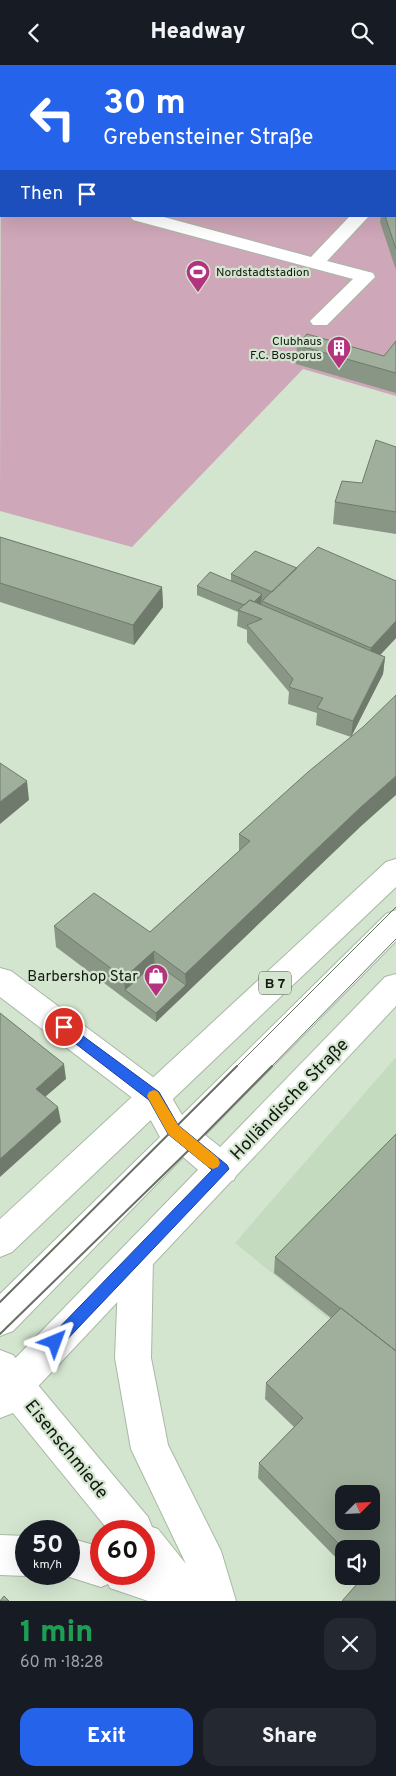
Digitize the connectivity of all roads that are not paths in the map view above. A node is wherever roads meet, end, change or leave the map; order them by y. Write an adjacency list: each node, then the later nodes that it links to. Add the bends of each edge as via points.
1 (143, 217): 3 (main road)
2 (359, 217): 3 (main road)
3 (315, 263): 4 (main road, via 366,277)
4 (320, 321)
5 (396, 870): 9 (main road, B 7)
6 (396, 922): 10 (main road)
7 (0, 980): 9 (main road)
8 (396, 986): 11 (main road, Holländische Straße)
9 (154, 1096): 10 (main road, via 173,1129); 12 (main road, B 7)
10 (183, 1137): 11 (main road); 14 (main road)
11 (222, 1169): 13 (main road, Holländische Straße)
12 (0, 1241)
13 (136, 1257): 15 (main road, Holländische Straße); 21 (main road, via 133,1358 150,1449 207,1565)
14 (0, 1319)
15 (5, 1384): 16 (main road, Eisenschmiede)
16 (124, 1520)
17 (155, 1554): 21 (main road)
18 (0, 1555): 19 (main road)
19 (15, 1556)
20 (155, 1584): 21 (main road)
21 (196, 1597)

